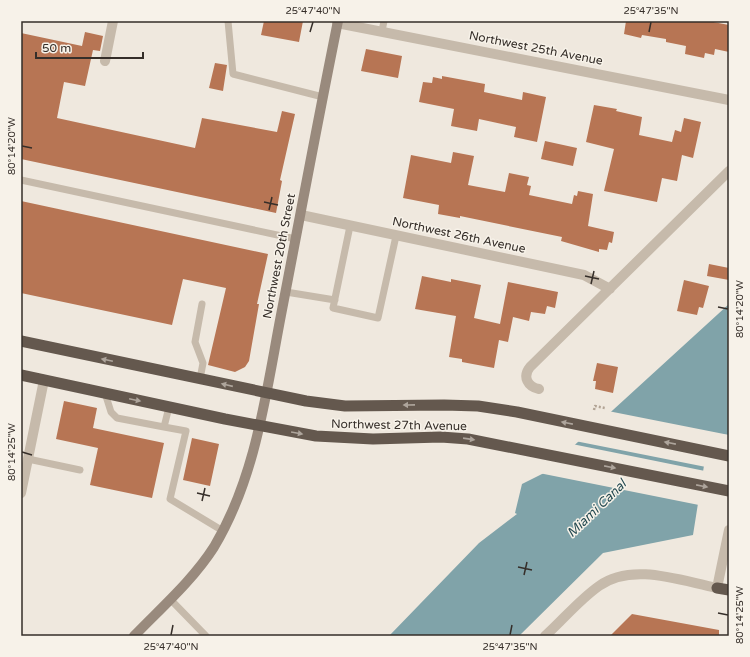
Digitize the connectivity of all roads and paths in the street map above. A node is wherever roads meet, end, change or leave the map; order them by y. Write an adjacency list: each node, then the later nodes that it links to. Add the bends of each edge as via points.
1 (113, 21): 5 (street)
2 (228, 21): 6 (lane, via 232,74)
3 (338, 22): 4 (street, Northwest 25th Avenue); 6 (main road, Northwest 20th Street)
4 (383, 26): 7 (street, Northwest 25th Avenue)
5 (105, 61)
6 (323, 97): 10 (main road, Northwest 20th Street)
7 (729, 100)
8 (729, 171): 14 (street)
9 (21, 180): 13 (lane)
10 (301, 215): 11 (street, Northwest 26th Avenue); 13 (main road, Northwest 20th Street)
11 (350, 226): 12 (street, Northwest 26th Avenue); 16 (lane)
12 (396, 236): 14 (street, Northwest 26th Avenue, via 584,274); 16 (lane, via 378,318 334,308)
13 (296, 239): 15 (main road, Northwest 20th Street)
14 (610, 289): 22 (street, via 527,370 527,382)
15 (286, 292): 16 (lane); 23 (main road, Northwest 20th Street)
16 (335, 300)
17 (202, 304): 20 (lane, via 195,342 203,363)
18 (21, 342): 20 (highway, Northwest 27th Avenue, one-way to 18)
19 (21, 375): 21 (highway, Northwest 27th Avenue)
20 (200, 379): 23 (highway, Northwest 27th Avenue, one-way to 20)
21 (44, 380): 24 (highway, Northwest 27th Avenue); 31 (street)
22 (539, 389)
23 (266, 393): 28 (main road, Northwest 20th Street); 30 (highway, Northwest 27th Avenue, one-way to 23, via 478,406 345,406 306,402)
24 (105, 394): 25 (highway, Northwest 27th Avenue, one-way to 25); 29 (lane, via 110,412 117,418)
25 (169, 407): 28 (highway, Northwest 27th Avenue); 29 (lane)
26 (606, 408): 27 (path, via 595,406)
27 (594, 410)
28 (259, 425): 34 (highway, Northwest 27th Avenue, one-way to 34, via 333,438 456,437); 37 (main road, Northwest 20th Street, via 239,495)
29 (164, 427): 37 (lane, via 186,431 170,499)
30 (729, 456)
31 (28, 459): 32 (lane); 33 (street)
32 (80, 470)
33 (23, 471): 35 (street)
34 (729, 491)
35 (21, 493)
36 (729, 530): 38 (street)
37 (222, 531): 40 (main road, Northwest 20th Street, via 202,564)
38 (717, 588): 39 (highway); 43 (street, via 645,575 616,577 592,591)
39 (729, 590)
40 (170, 600): 41 (main road, Northwest 20th Street); 42 (lane)
41 (134, 636)
42 (206, 636)
43 (545, 636)

